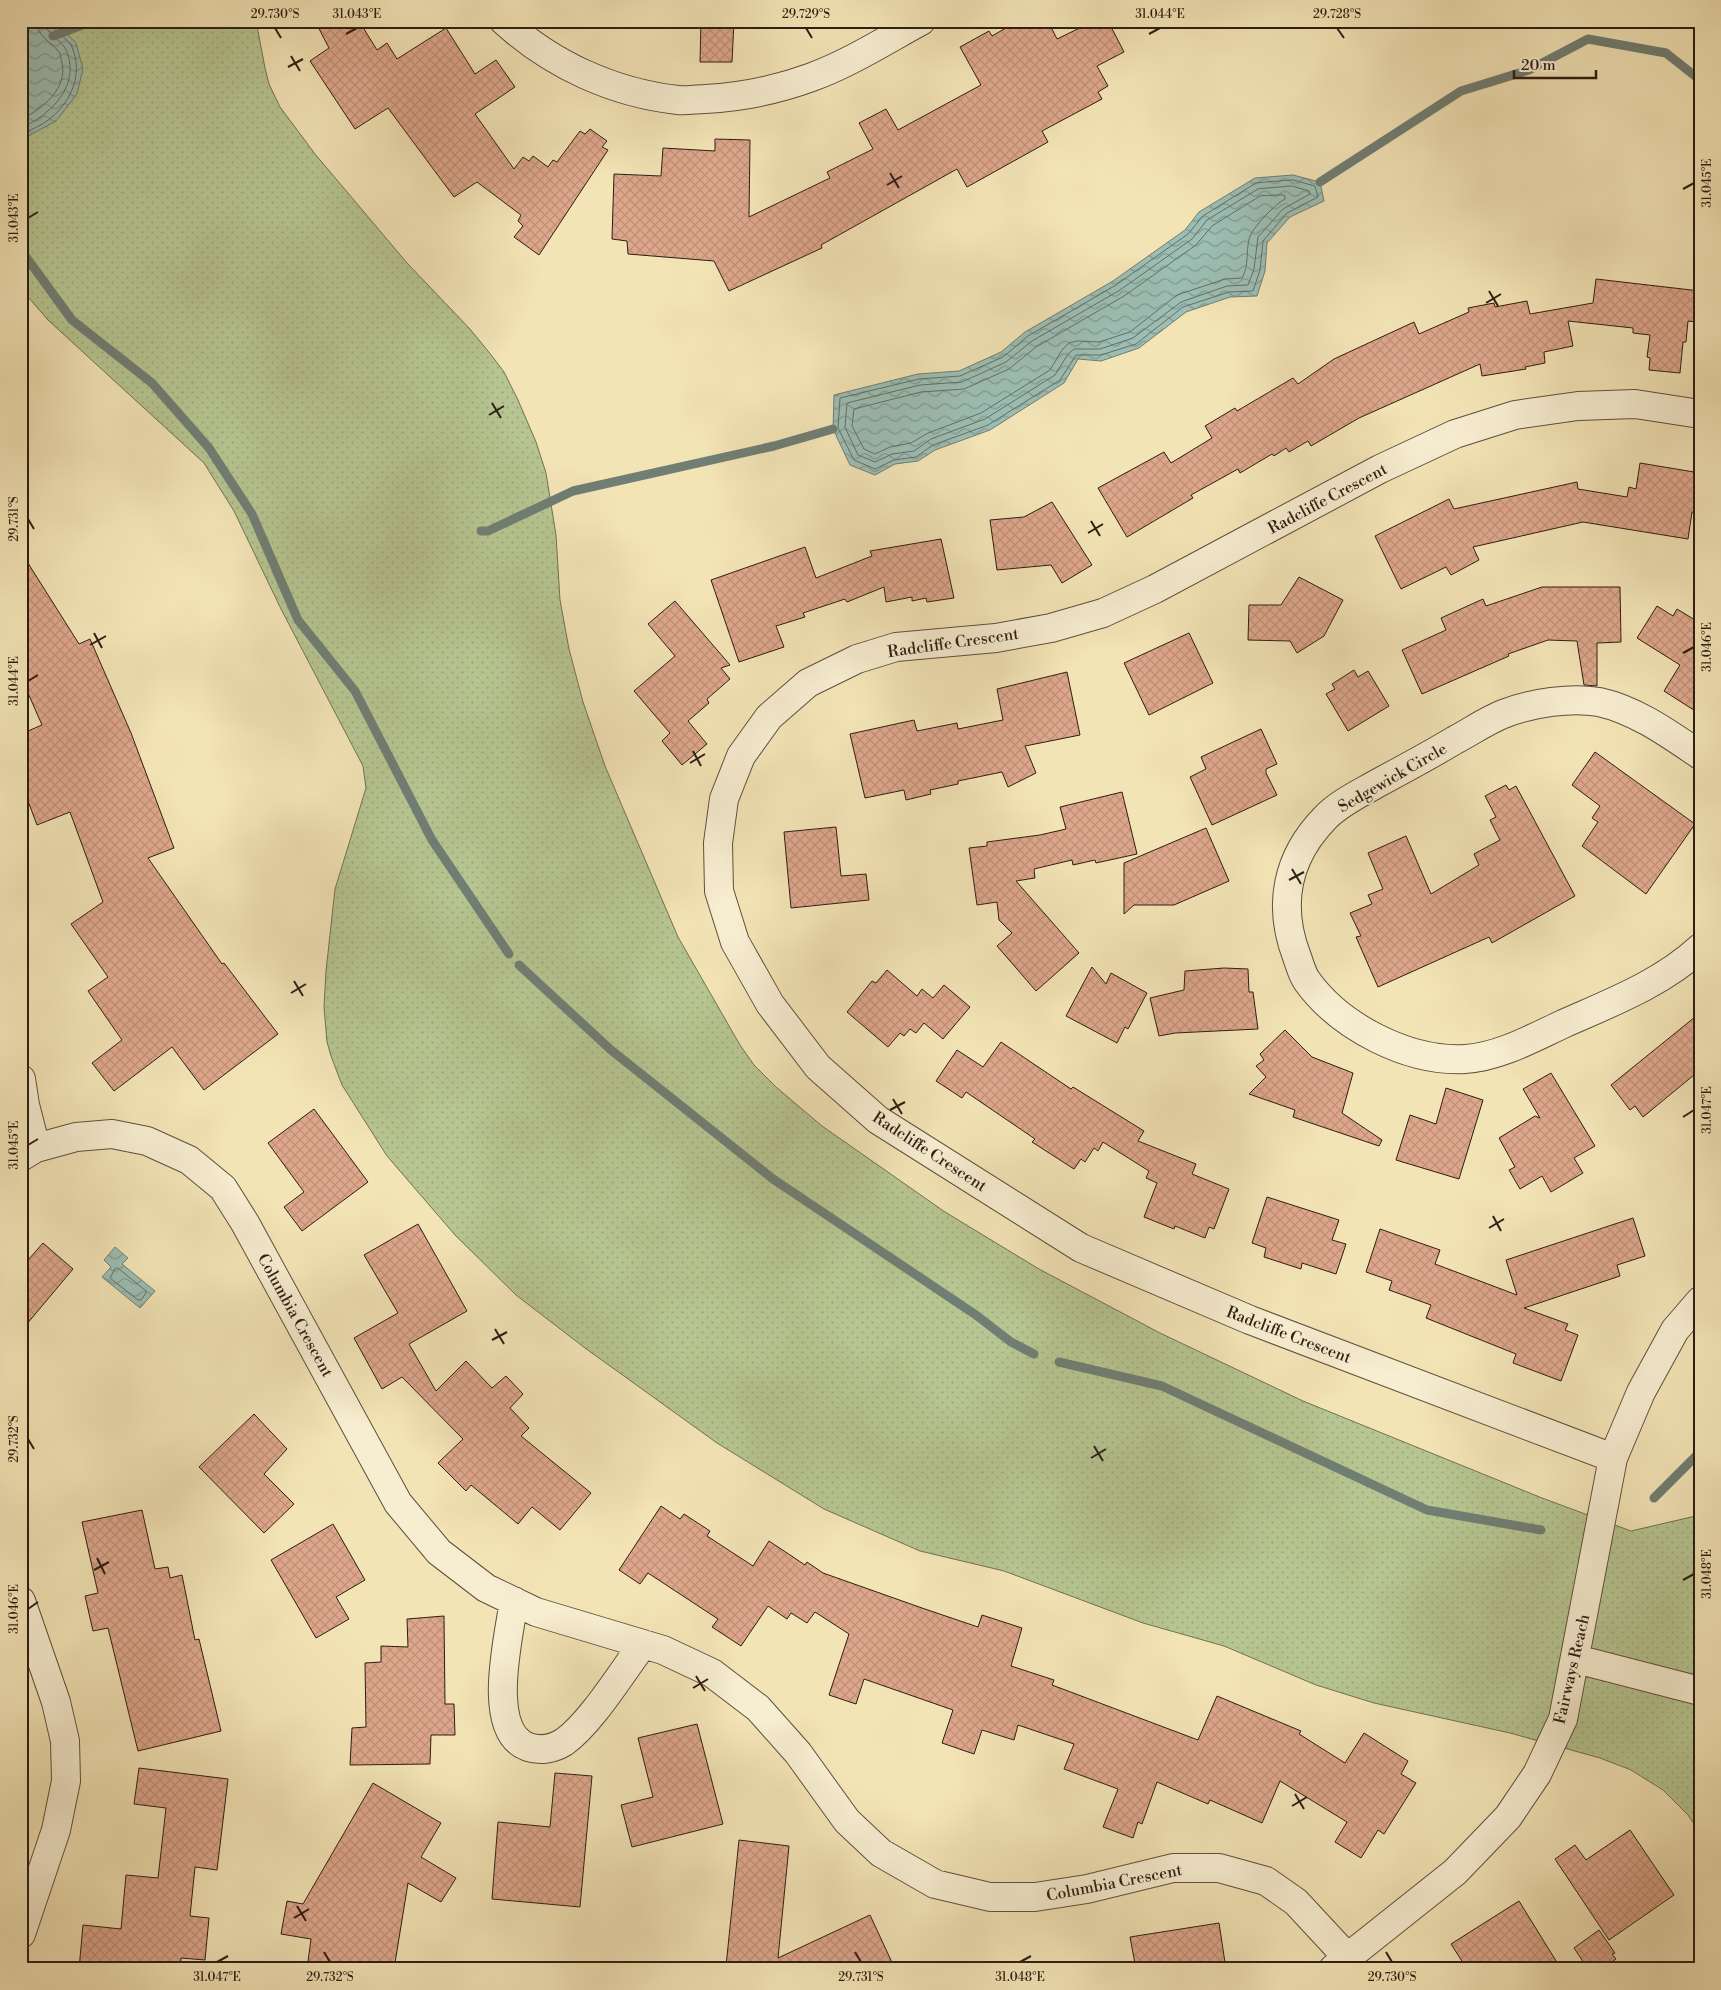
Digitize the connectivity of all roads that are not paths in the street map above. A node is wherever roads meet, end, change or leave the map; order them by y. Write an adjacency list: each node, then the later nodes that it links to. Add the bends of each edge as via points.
1 (504, 21): 2 (street, via 554,59 593,78 634,92 680,100 727,98 766,91 814,76)
2 (921, 21)
3 (1700, 414): 9 (street, Radcliffe Crescent, via 1635,404 1578,406 1515,415 1455,434 1380,469 1103,613 1051,628 996,638 896,647 857,658 808,683 769,717 741,756 724,799 718,844 719,891 735,942 770,1004 818,1067 878,1120 1081,1248 1250,1320)
4 (1700, 756): 5 (street, Sedgewick Circle, via 1668,733 1636,716 1598,702 1563,700 1505,713 1359,794 1327,816 1307,839 1292,867 1287,898 1291,942 1306,980 1335,1011 1374,1038 1423,1056 1466,1059 1505,1050 1631,993 1683,964)
5 (1700, 948)
6 (21, 1079): 7 (street)
7 (29, 1152): 11 (street, Columbia Crescent, via 76,1137 112,1134 147,1141 189,1160 223,1188 245,1222 398,1503 438,1552 486,1588)
8 (1700, 1301): 9 (street, Fairways Reach, via 1675,1330 1641,1392)
9 (1613, 1458): 13 (street, Fairways Reach)
10 (21, 1601): 15 (street, via 56,1702 65,1741 66,1781 56,1830)
11 (514, 1602): 12 (street, Columbia Crescent, via 536,1612); 12 (street, via 502,1691 504,1716 511,1733 522,1745 551,1749 564,1742 582,1725)
12 (643, 1644): 16 (street, Columbia Crescent, via 712,1673 758,1708 798,1753 847,1821 881,1853 935,1884 990,1897 1035,1897 1087,1889 1173,1868 1219,1868 1266,1881 1296,1902)
13 (1576, 1659): 14 (street); 16 (street, Fairways Reach, via 1563,1719 1537,1774 1508,1817 1454,1872)
14 (1700, 1691)
15 (21, 1934)
16 (1340, 1963)

